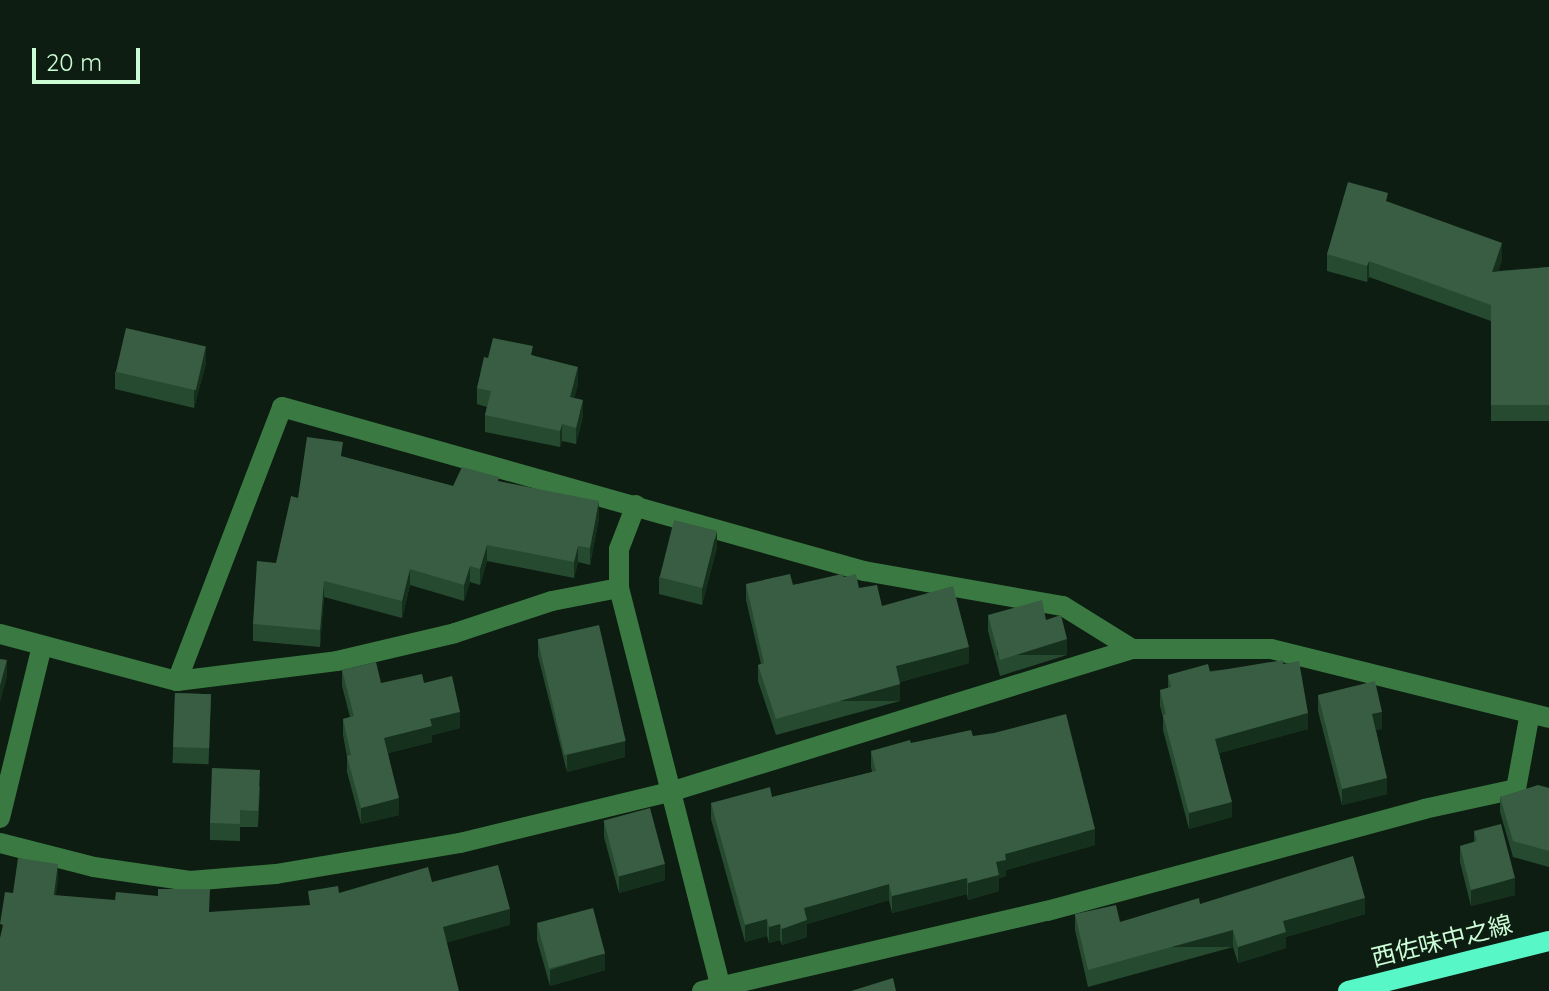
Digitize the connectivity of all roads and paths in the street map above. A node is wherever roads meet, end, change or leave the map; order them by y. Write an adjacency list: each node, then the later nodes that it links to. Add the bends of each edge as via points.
1 (636, 505): 2 (street, via 619,549); 5 (street, via 864,571 1063,606); 6 (street, via 282,407)
2 (619, 588): 6 (street, via 552,601 455,633 337,661); 8 (street)
3 (0, 634): 4 (street)
4 (42, 646): 6 (street); 9 (street)
5 (1132, 649): 7 (street, via 1271,649); 8 (street)
6 (177, 681)
7 (1540, 716): 12 (street, via 1516,789 1047,911)
8 (670, 792): 10 (street, via 460,843 276,874 190,881 94,867); 12 (street)
9 (0, 818)
10 (0, 843)
11 (1549, 941): 13 (main road, 西佐味中之線)
12 (715, 989)
13 (1348, 991)

